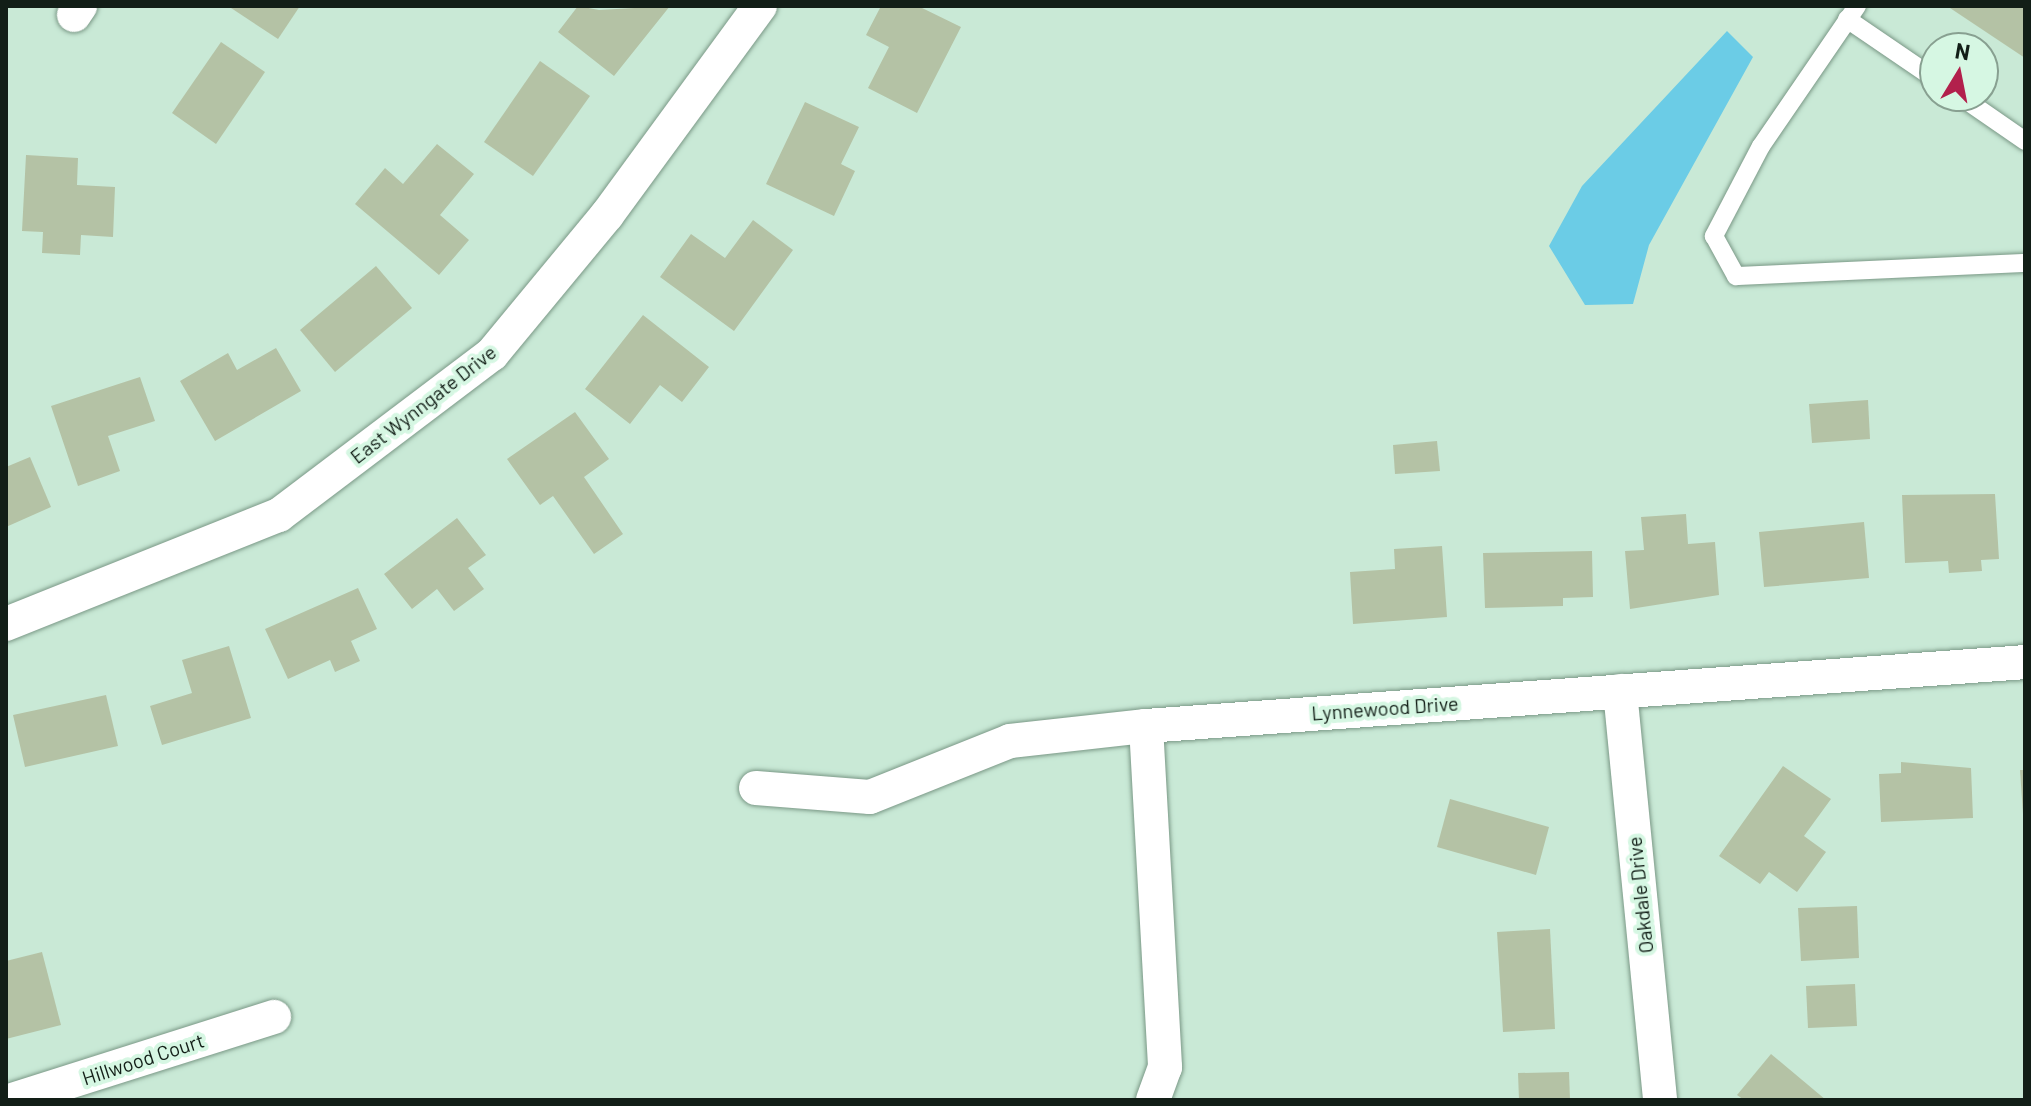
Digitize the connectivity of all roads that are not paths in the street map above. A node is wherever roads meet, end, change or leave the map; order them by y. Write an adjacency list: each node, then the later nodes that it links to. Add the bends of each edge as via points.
1 (760, 6): 7 (street, East Wynngate Drive, via 607,215 492,354 279,515)
2 (1852, 12): 3 (lane); 6 (lane, via 1761,146 1714,236 1736,276)
3 (1919, 66)
4 (1983, 112): 5 (lane)
5 (2025, 141)
6 (2025, 263)
7 (6, 624)
8 (2025, 662): 9 (street, Lynnewood Drive)
9 (1620, 691): 10 (street, Lynnewood Drive); 15 (street, Oakdale Drive)
10 (1146, 726): 11 (street, Lynnewood Drive, via 1010,741 870,797); 14 (street, via 1165,1067)
11 (756, 788)
12 (274, 1017): 13 (street, Hillwood Court)
13 (12, 1100)
14 (1153, 1100)
15 (1660, 1100)

